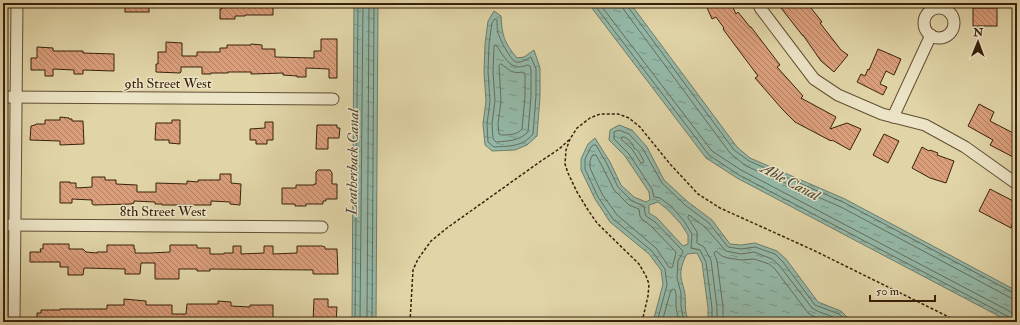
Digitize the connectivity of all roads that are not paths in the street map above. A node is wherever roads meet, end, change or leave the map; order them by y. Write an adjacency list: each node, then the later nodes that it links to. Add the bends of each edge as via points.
1 (17, 3): 5 (street)
2 (758, 3): 7 (street, via 814,79 838,95)
3 (931, 35): 7 (street)
4 (3, 97): 5 (street, 9th Street West)
5 (16, 98): 6 (street, 9th Street West); 10 (street)
6 (333, 99)
7 (893, 117): 8 (street, via 925,125 965,147)
8 (1017, 184)
9 (3, 225): 10 (street, 8th Street West)
10 (15, 225): 11 (street, 8th Street West); 12 (street)
11 (322, 227)
12 (14, 322)

